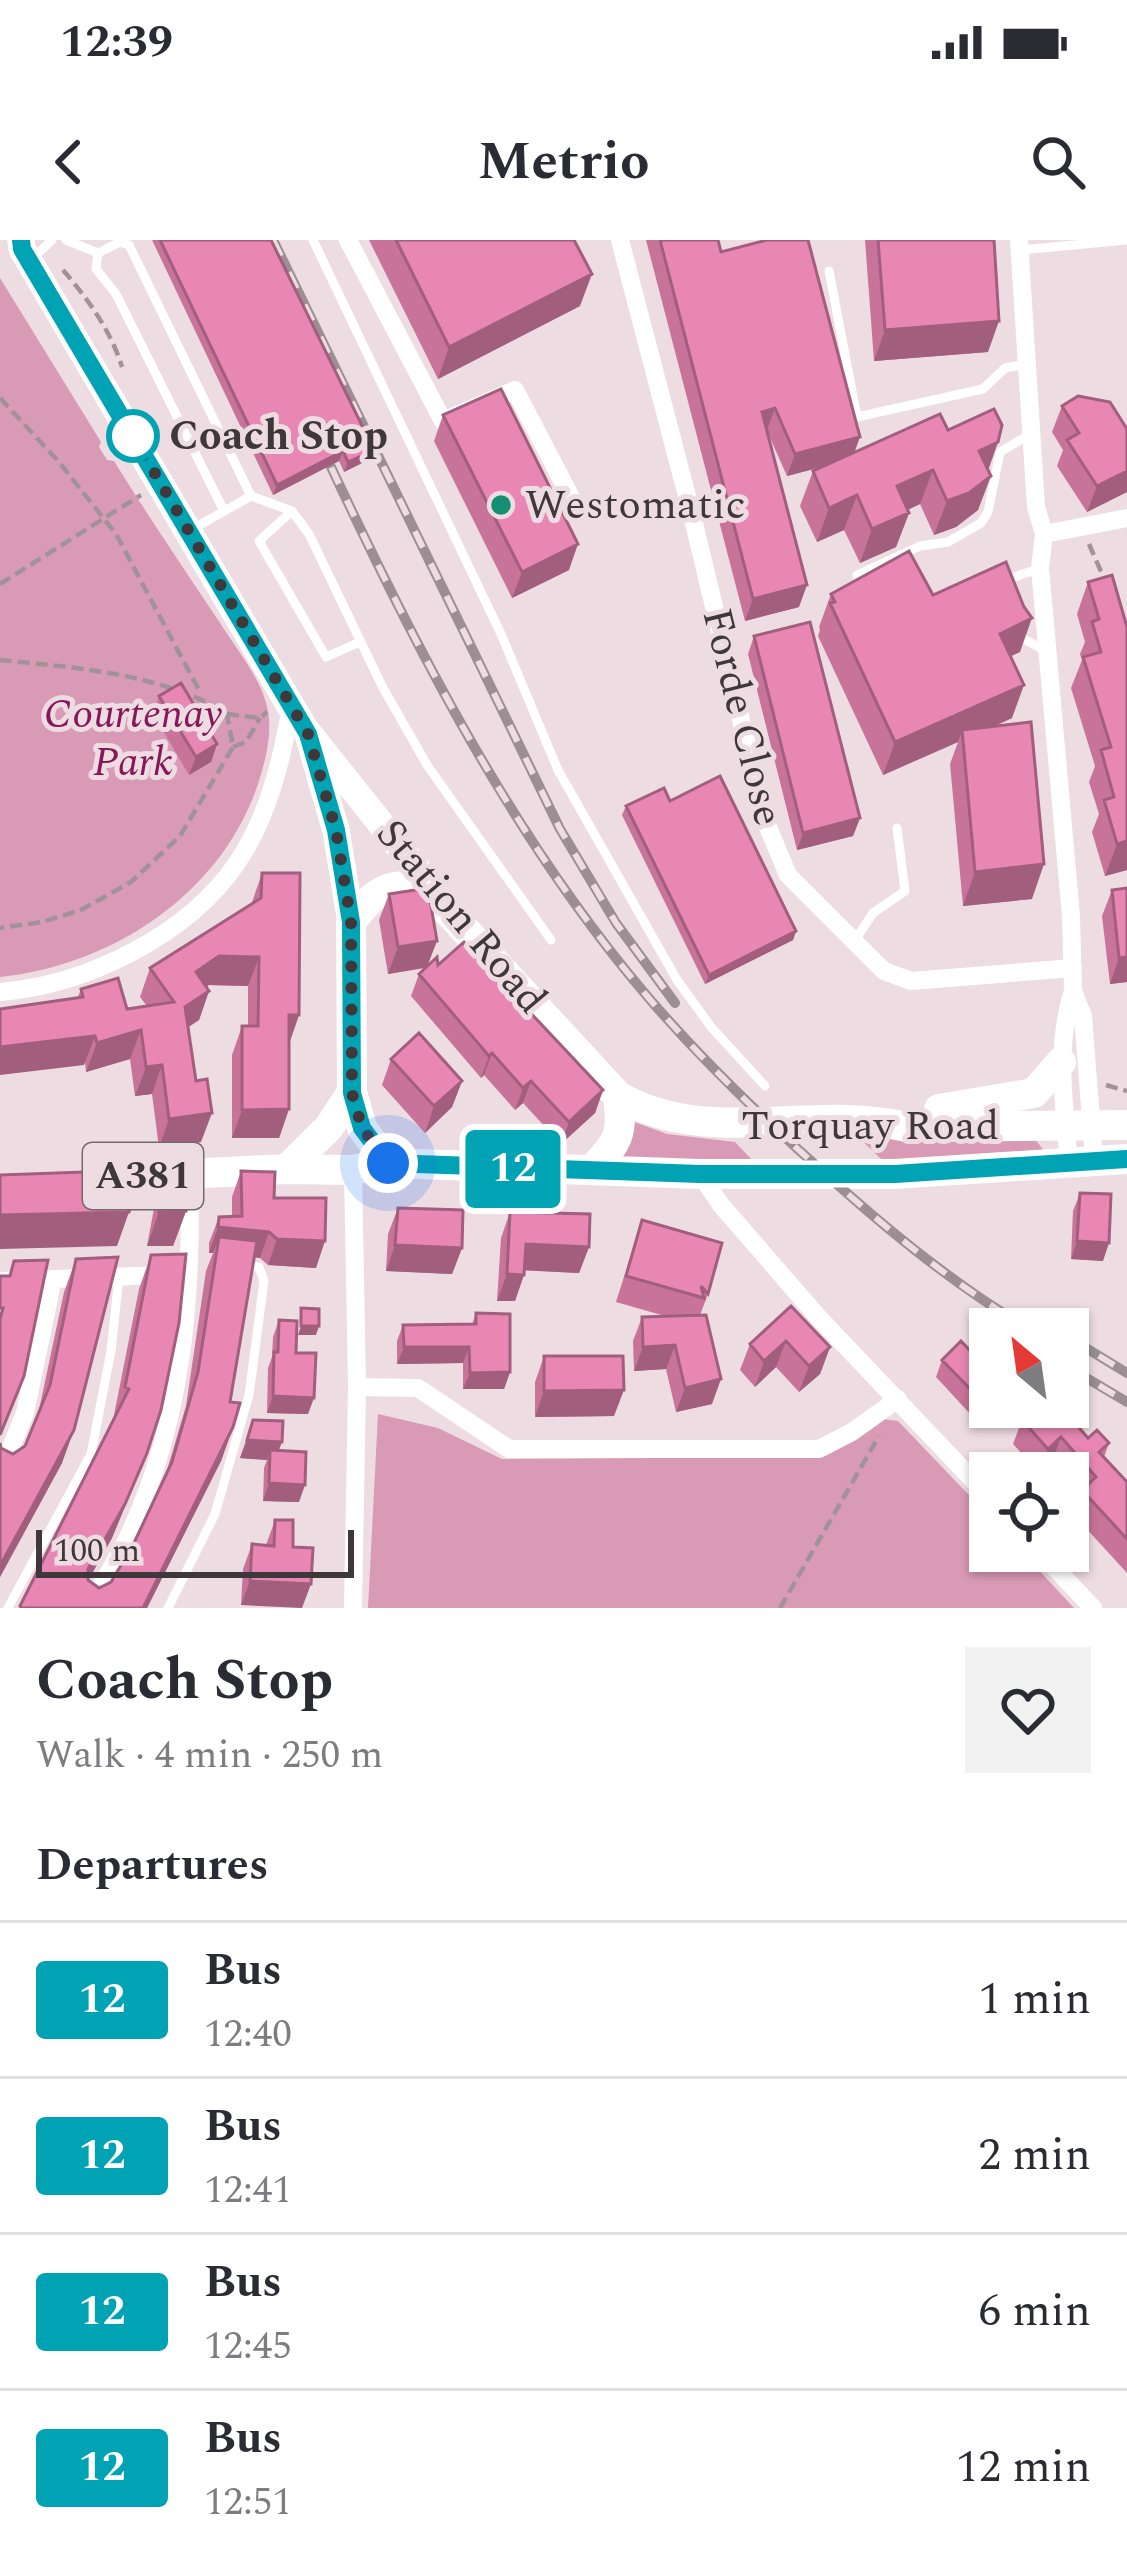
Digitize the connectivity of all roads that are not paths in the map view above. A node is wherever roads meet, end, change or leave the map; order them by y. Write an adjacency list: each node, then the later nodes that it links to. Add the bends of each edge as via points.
1 (52, 240): 8 (lane)
2 (67, 240): 9 (lane)
3 (314, 240): 39 (lane, via 558,770 677,980)
4 (348, 240): 14 (street, via 443,421 515,391)
5 (620, 240): 34 (street, Forde Close, via 765,820 788,875)
6 (1127, 241): 7 (lane)
7 (1020, 245): 11 (street)
8 (20, 248): 18 (main road, Station Road)
9 (98, 253): 13 (lane, via 130,245); 15 (lane, via 96,269)
10 (829, 272): 11 (lane, via 857,417 983,388 1005,368)
11 (1028, 364): 12 (street)
12 (1033, 434): 19 (street); 21 (lane, via 1000,452 988,512 971,531)
13 (251, 496): 15 (lane); 16 (lane)
14 (577, 509)
15 (224, 511): 18 (lane)
16 (292, 511): 26 (lane); 26 (lane, via 259,542 326,657)
17 (1127, 518): 19 (street)
18 (188, 531): 28 (main road, Station Road)
19 (1044, 534): 20 (street)
20 (1040, 568): 22 (lane); 27 (street)
21 (857, 574)
22 (1005, 580): 23 (lane); 24 (lane)
23 (990, 589)
24 (1010, 599)
25 (1015, 619): 27 (lane, via 1020,638)
26 (361, 642): 33 (lane, via 427,765)
27 (1046, 651): 35 (street)
28 (281, 708): 29 (main road, Station Road); 37 (street, via 269,798 216,888 176,923 84,976)
29 (308, 734): 31 (main road, Station Road); 32 (main road, Station Road)
30 (897, 828): 34 (lane, via 905,891 873,913)
31 (428, 890): 32 (main road, via 388,886); 41 (main road, Station Road)
32 (351, 922): 40 (main road)
33 (551, 940)
34 (853, 943): 35 (street, Forde Close, via 884,971 911,981)
35 (1072, 968): 36 (street)
36 (1073, 991): 38 (street); 44 (street, via 1083,1016)
37 (0, 992)
38 (1061, 1062): 42 (main road, via 1019,1098); 44 (street)
39 (765, 1086)
40 (352, 1093): 47 (main road, via 362,1128); 48 (main road)
41 (618, 1096): 42 (main road, Torquay Road, via 646,1112 722,1125); 49 (main road, via 617,1139)
42 (865, 1121): 44 (main road, Torquay Road)
43 (1127, 1125): 44 (main road, Torquay Road)
44 (1079, 1126): 46 (street)
45 (1127, 1160): 46 (main road, Torquay Road / A381)
46 (1082, 1161): 52 (main road, Torquay Road / A381, via 895,1174)
47 (388, 1163): 49 (main road, Torquay Road / A381); 50 (main road, Torquay Road / A381)
48 (287, 1168): 50 (main road, Torquay Road / A381); 51 (main road, Torquay Road / A381)
49 (592, 1169): 52 (main road, Torquay Road / A381)
50 (353, 1170): 59 (street)
51 (189, 1174): 53 (main road, Torquay Road / A381); 55 (street)
52 (700, 1174): 60 (street)
53 (64, 1180)
54 (237, 1265): 66 (lane, via 259,1267 264,1281 249,1395 215,1514)
55 (192, 1273): 56 (street); 65 (street, via 166,1433 128,1537)
56 (118, 1277): 57 (street); 64 (lane, via 91,1454)
57 (53, 1279): 58 (street); 61 (street, via 25,1413)
58 (0, 1281)
59 (356, 1387): 60 (street, via 418,1388 509,1449 819,1449); 67 (street)
60 (890, 1405): 62 (street)
61 (0, 1474)
62 (969, 1478)
63 (1059, 1572): 68 (street)
64 (8, 1608)
65 (88, 1608)
66 (168, 1608)
67 (353, 1608)
68 (1093, 1608)

